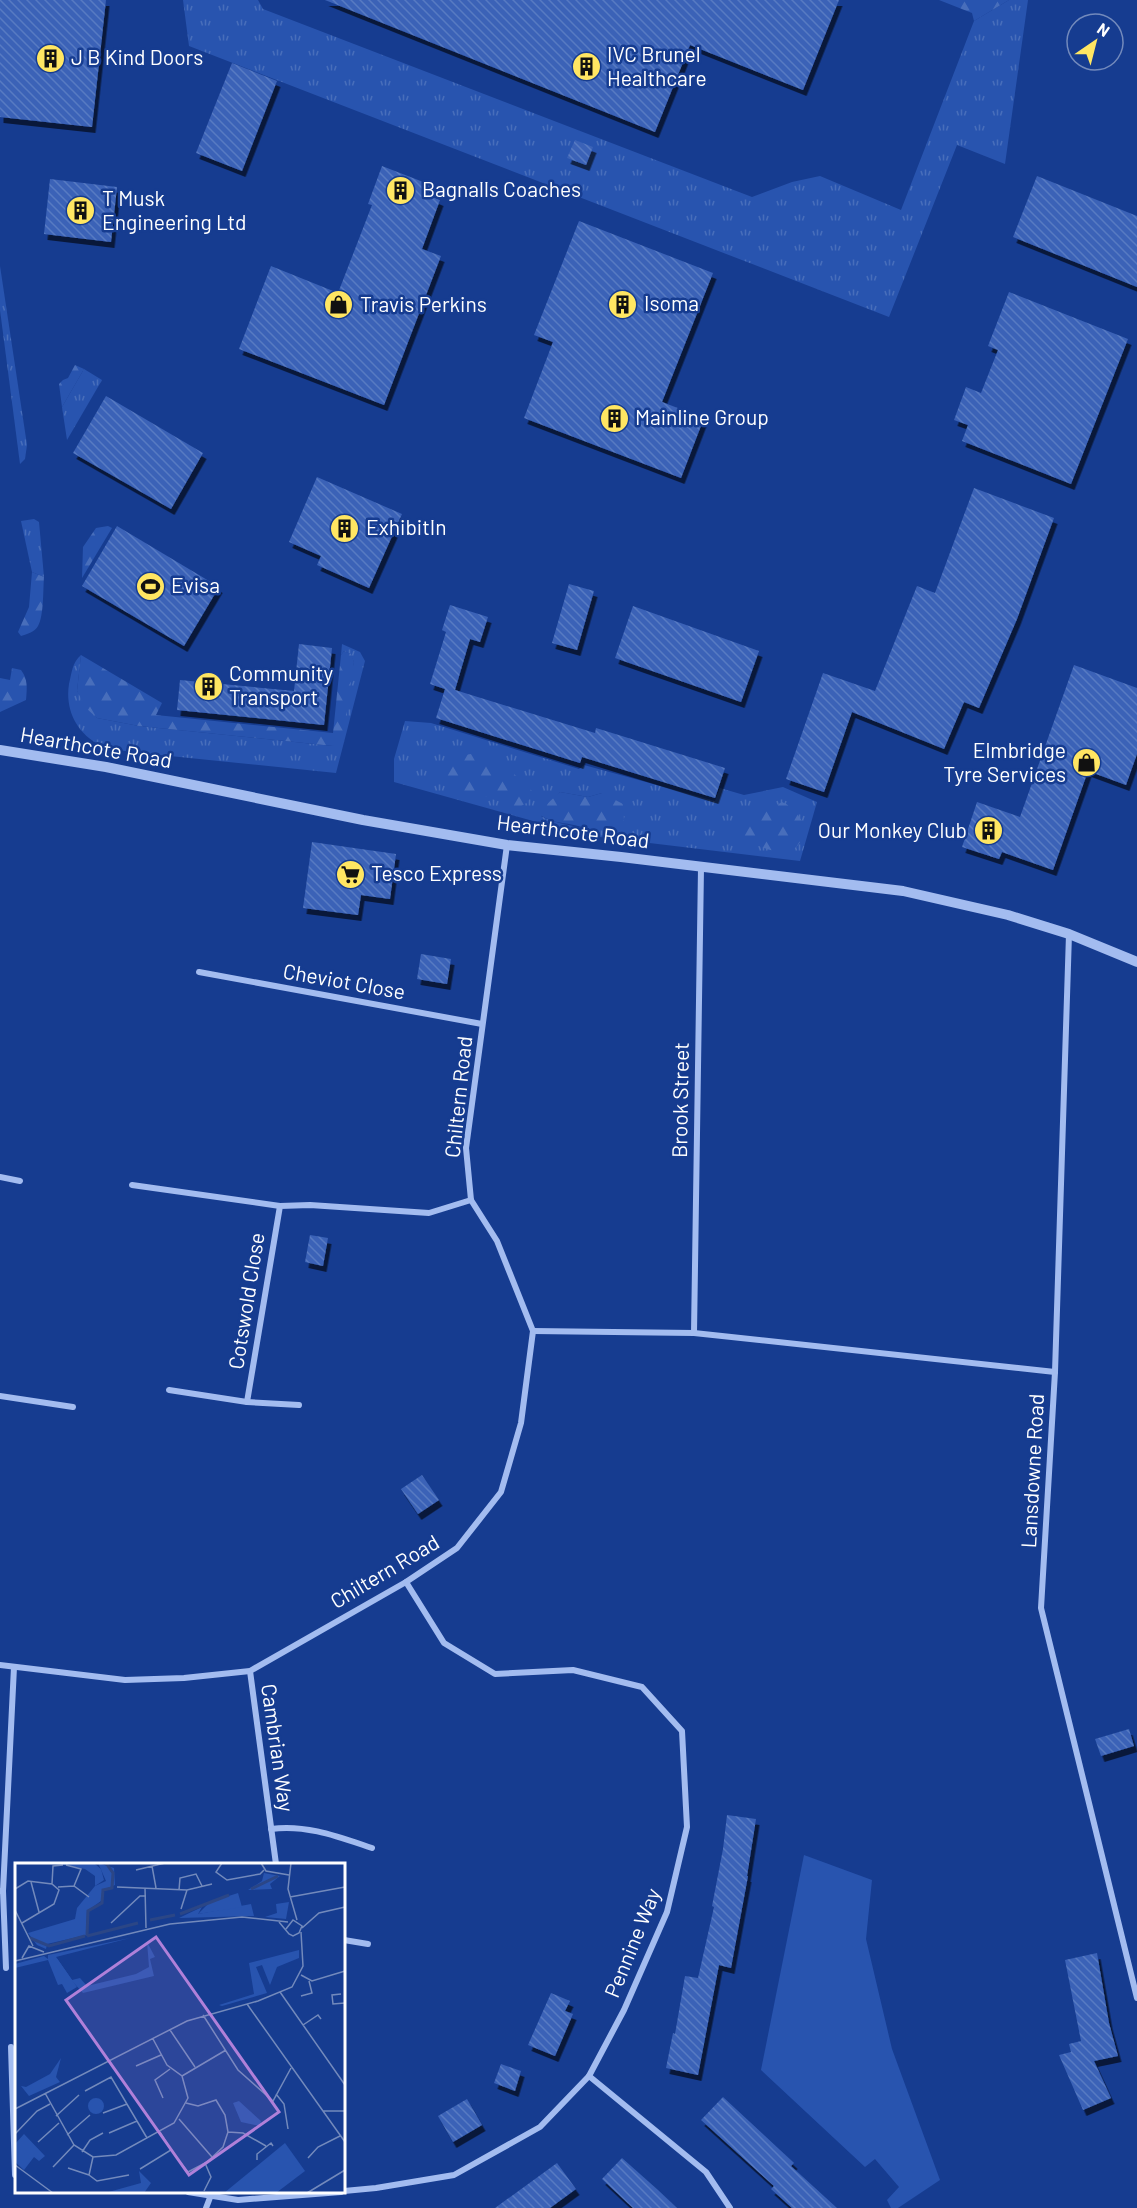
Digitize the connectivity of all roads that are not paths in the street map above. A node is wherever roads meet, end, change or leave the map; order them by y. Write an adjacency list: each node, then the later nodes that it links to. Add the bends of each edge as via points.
1 (0, 750): 2 (street, Hearthcote Road)
2 (507, 845): 3 (street, Hearthcote Road); 7 (street, Chiltern Road)
3 (701, 868): 4 (street, Hearthcote Road, via 903,891 1008,915); 14 (street, Brook Street)
4 (1069, 934): 5 (street, Hearthcote Road); 15 (street, Lansdowne Road)
5 (1137, 962)
6 (199, 972): 7 (street, Cheviot Close)
7 (482, 1024): 11 (street, Chiltern Road, via 466,1148)
8 (0, 1177): 9 (street)
9 (20, 1181)
10 (132, 1185): 12 (street, Cotswold Close)
11 (471, 1200): 12 (street, Cotswold Close, via 429,1212); 13 (street, Chiltern Road, via 497,1241)
12 (280, 1206): 18 (street, Cotswold Close)
13 (533, 1331): 14 (street); 21 (street, Chiltern Road, via 521,1423 501,1492 457,1548)
14 (694, 1333): 15 (street)
15 (1055, 1372): 32 (street, Lansdowne Road, via 1041,1608)
16 (169, 1390): 18 (street, Cotswold Close)
17 (0, 1396): 20 (street)
18 (247, 1402): 19 (street, Cotswold Close)
19 (299, 1405)
20 (73, 1407)
21 (406, 1582): 24 (street, Chiltern Road); 34 (street, Pennine Way, via 444,1643 495,1674 573,1670 642,1687 682,1731 687,1827 667,1912 624,2010)
22 (0, 1665): 23 (street, Chiltern Road)
23 (14, 1667): 24 (street, Chiltern Road, via 125,1680); 28 (street)
24 (250, 1671): 25 (street, Cambrian Way)
25 (271, 1829): 26 (street, Cambrian Way, via 286,1827 327,1833); 27 (street, Cambrian Way)
26 (372, 1848)
27 (276, 1863)
28 (2, 1891): 31 (street)
29 (345, 1940): 30 (street)
30 (368, 1944)
31 (6, 1968)
32 (1137, 1998)
33 (11, 2047): 35 (street)
34 (589, 2076): 36 (street, Pennine Way, via 540,2127 454,2175); 41 (street, via 706,2172)
35 (15, 2149)
36 (345, 2191)
37 (196, 2193): 39 (street, Pennine Way)
38 (303, 2193): 39 (street, Pennine Way, via 238,2200)
39 (211, 2195): 40 (street)
40 (206, 2208)
41 (730, 2208)

